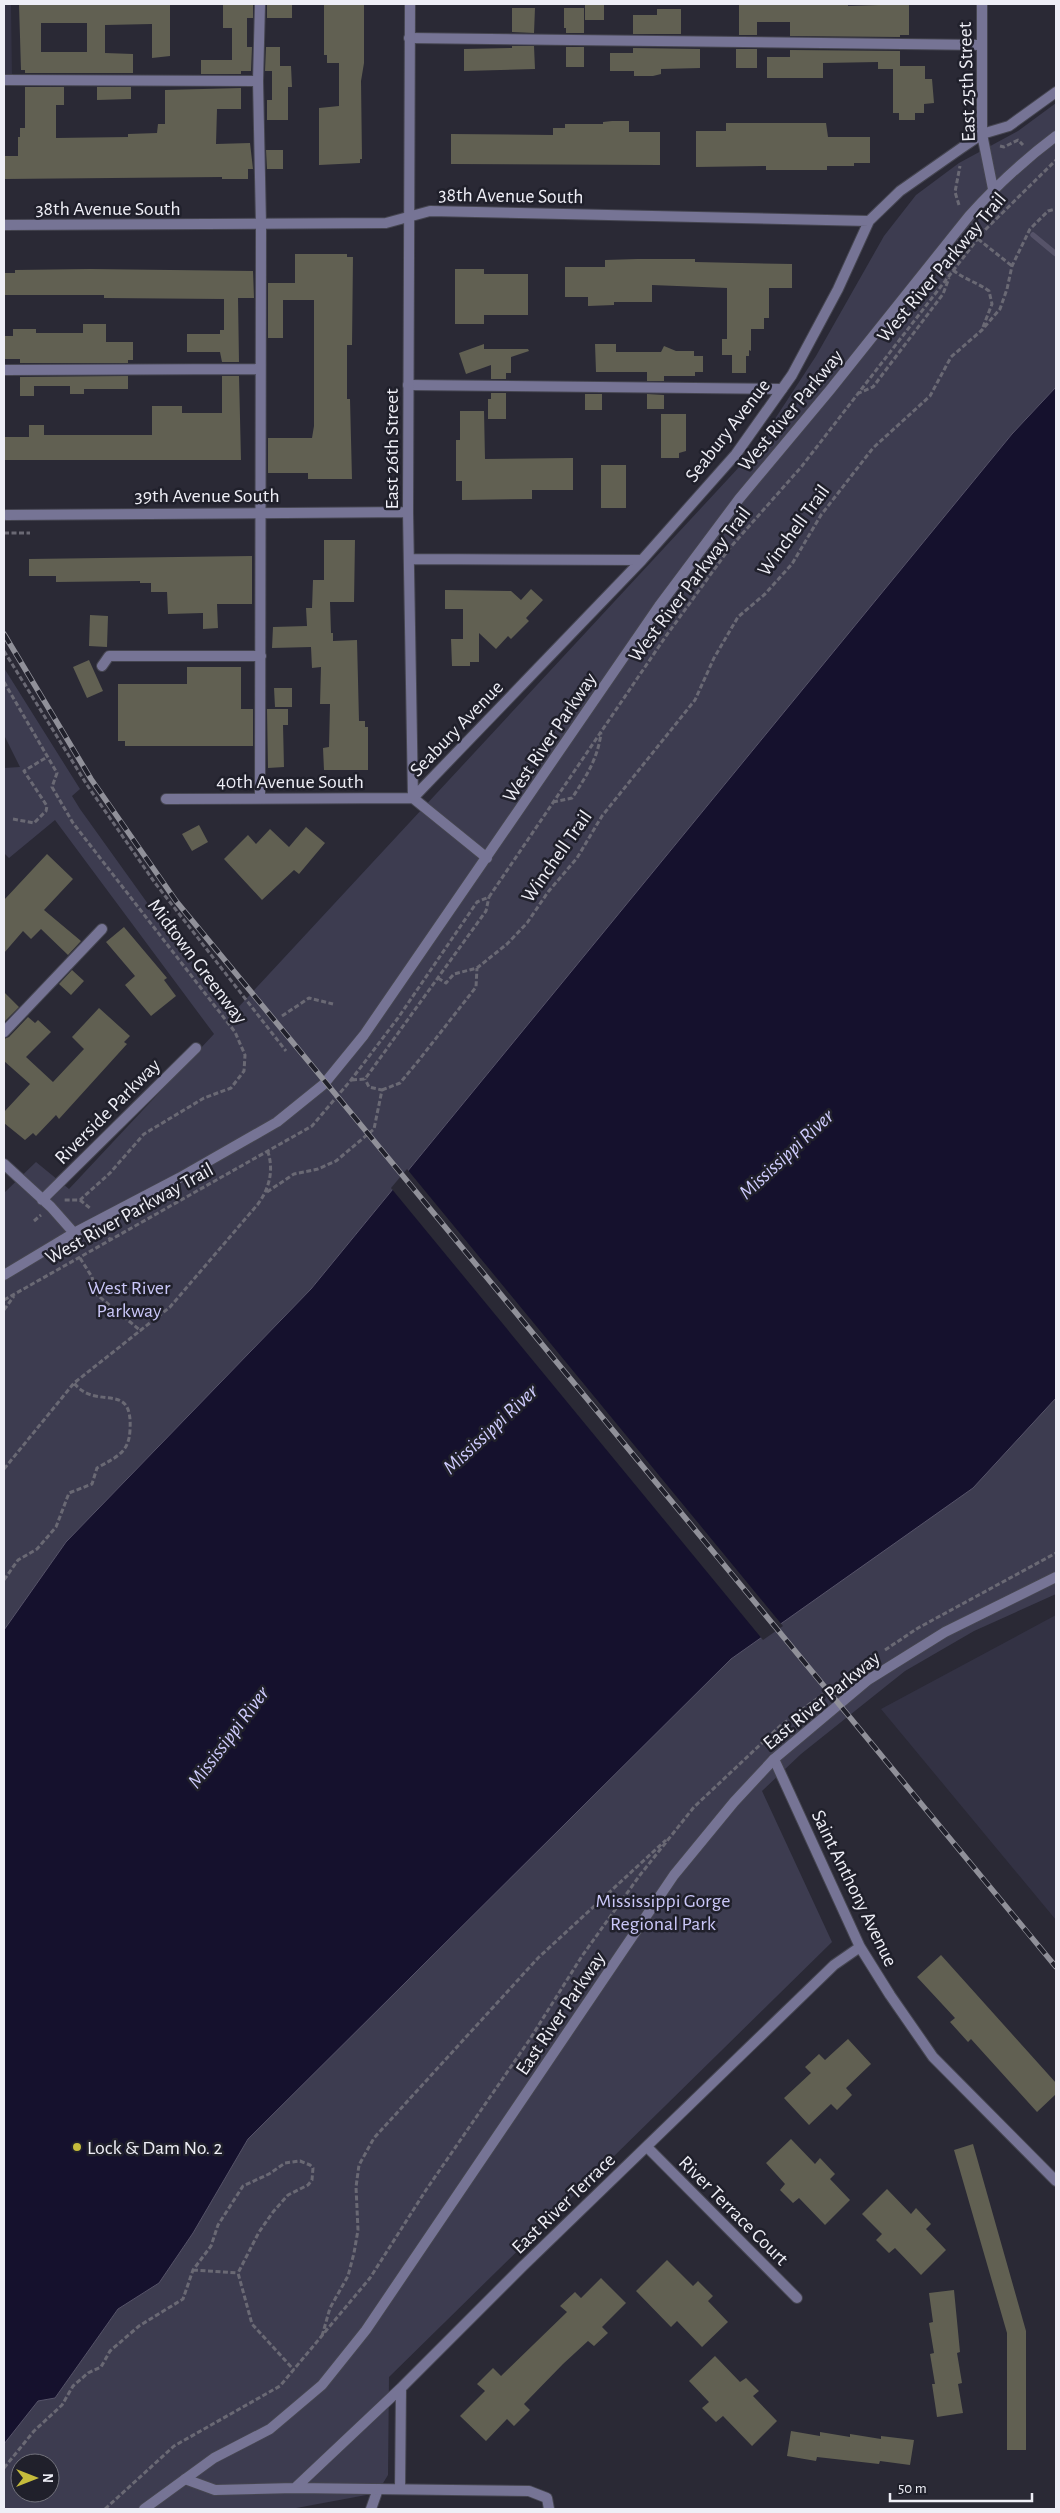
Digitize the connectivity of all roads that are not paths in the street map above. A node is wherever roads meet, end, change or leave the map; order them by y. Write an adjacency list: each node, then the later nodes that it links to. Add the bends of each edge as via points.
1 (260, 4): 7 (street)
2 (410, 4): 4 (street, East 26th Street)
3 (982, 4): 5 (street, East 25th Street)
4 (410, 38): 5 (street); 12 (street, East 26th Street)
5 (982, 45): 9 (street, East 25th Street)
6 (4, 80): 7 (street)
7 (258, 81): 15 (street)
8 (1056, 92): 9 (street, Seabury Avenue, via 1009,126)
9 (982, 134): 11 (street, East 25th Street); 13 (street, Seabury Avenue, via 900,191)
10 (1056, 136): 11 (street, West River Parkway)
11 (993, 189): 30 (street, West River Parkway, via 739,499 659,606)
12 (408, 218): 13 (street, 38th Avenue South, via 430,211); 15 (street, 38th Avenue South, via 386,224); 18 (street, East 26th Street)
13 (869, 221): 19 (street, Seabury Avenue, via 838,289)
14 (4, 225): 15 (street, 38th Avenue South)
15 (261, 225): 16 (street)
16 (260, 368): 17 (street); 20 (street)
17 (4, 370)
18 (408, 385): 19 (street); 21 (street, East 26th Street)
19 (782, 389): 24 (street, Seabury Avenue, via 736,454)
20 (261, 512): 21 (street, 39th Avenue South); 22 (street, 39th Avenue South); 25 (street)
21 (408, 512): 23 (street, East 26th Street)
22 (6, 514)
23 (408, 559): 24 (street); 28 (street, East 26th Street)
24 (642, 560): 28 (street, Seabury Avenue)
25 (261, 656): 26 (street, via 109,656); 27 (street)
26 (102, 666)
27 (260, 798): 28 (street, 40th Avenue South); 29 (street, 40th Avenue South)
28 (413, 798): 30 (street)
29 (166, 799)
30 (487, 858): 36 (street, West River Parkway, via 364,1035 324,1084 277,1122)
31 (102, 929): 32 (street)
32 (4, 1032)
33 (196, 1048): 35 (street, Riverside Parkway)
34 (4, 1164): 35 (street)
35 (42, 1200): 36 (street)
36 (74, 1233): 37 (street, West River Parkway)
37 (4, 1276)
38 (1056, 1578): 39 (street, East River Parkway, via 945,1632 868,1680)
39 (774, 1759): 40 (street, Saint Anthony Avenue); 45 (street, East River Parkway, via 674,1875 366,2330 322,2384 270,2429 214,2458)
40 (860, 1947): 41 (street, East River Terrace, via 834,1965); 42 (street, Saint Anthony Avenue, via 933,2057)
41 (647, 2147): 43 (street, River Terrace Court); 44 (street, East River Terrace)
42 (1056, 2180)
43 (797, 2298)
44 (401, 2388): 46 (street, East River Terrace); 48 (street)
45 (185, 2479): 46 (street, via 215,2490); 49 (street, East River Parkway)
46 (295, 2488): 47 (street)
47 (378, 2489): 48 (street); 50 (street)
48 (400, 2489): 51 (street, via 529,2491 547,2498)
49 (144, 2509)
50 (370, 2509)
51 (549, 2509)

